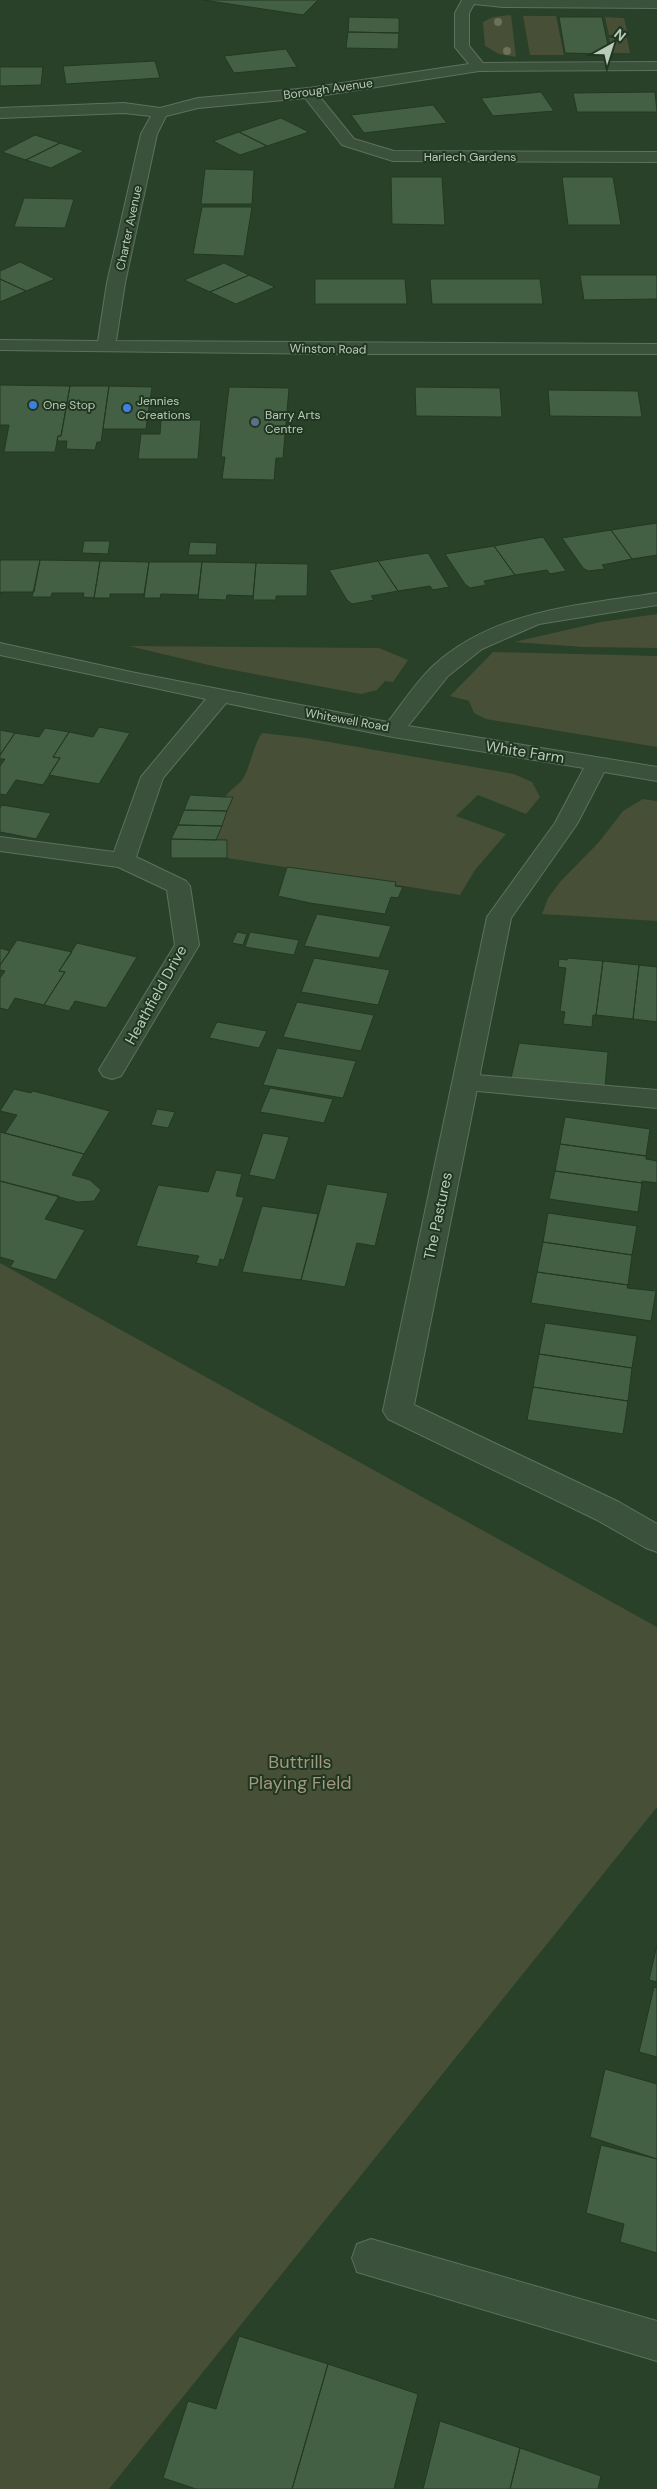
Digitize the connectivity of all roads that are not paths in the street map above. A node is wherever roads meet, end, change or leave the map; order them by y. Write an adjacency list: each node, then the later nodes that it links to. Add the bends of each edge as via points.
1 (471, 0): 2 (street, via 513,4); 4 (street, via 462,13 462,47)
2 (657, 4)
3 (657, 66): 4 (street, Borough Avenue)
4 (479, 67): 5 (street, Borough Avenue)
5 (309, 92): 7 (street, Borough Avenue, via 198,103); 8 (street, Harlech Gardens, via 348,142 393,156)
6 (0, 113): 7 (street, Borough Avenue, via 124,108)
7 (160, 113): 10 (street, Charter Avenue, via 149,134 116,283)
8 (657, 157)
9 (0, 345): 10 (street, Winston Road)
10 (106, 346): 11 (street, Winston Road)
11 (657, 349)
12 (657, 599): 15 (street, Whitewell Road, via 534,619 475,645 440,671)
13 (0, 649): 14 (street, Whitewell Road)
14 (221, 696): 15 (street, Whitewell Road); 19 (street, via 152,777)
15 (393, 730): 16 (street, White Farm)
16 (597, 764): 17 (street, White Farm); 21 (street, The Pastures, via 566,824 499,917)
17 (657, 774)
18 (0, 844): 19 (street, Heathfield Drive)
19 (123, 860): 20 (street, Heathfield Drive, via 178,886 187,945)
20 (112, 1070)
21 (465, 1083): 22 (street); 23 (street, The Pastures, via 398,1411 608,1511)
22 (657, 1099)
23 (657, 1539)
24 (371, 2258): 25 (street)
25 (657, 2341)

